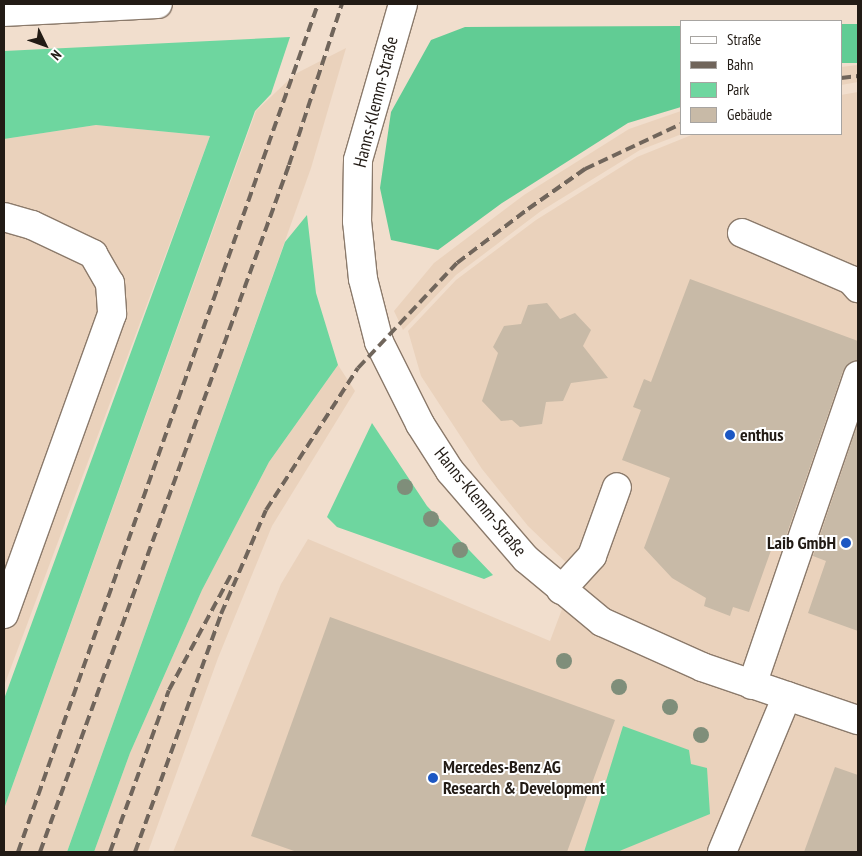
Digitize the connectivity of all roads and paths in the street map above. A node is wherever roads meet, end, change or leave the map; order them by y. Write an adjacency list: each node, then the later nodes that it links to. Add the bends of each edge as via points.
1 (158, 4): 3 (main road)
2 (402, 4): 9 (main road, Hanns-Klemm-Straße, via 358,160 363,279 379,342 420,424 450,471 526,559)
3 (4, 12)
4 (4, 217): 10 (main road, via 32,225 93,254 110,283 112,314)
5 (742, 233): 6 (main road)
6 (858, 288)
7 (858, 376): 11 (main road)
8 (617, 487): 9 (main road, via 592,556)
9 (561, 590): 11 (main road, Hanns-Klemm-Straße, via 602,622)
10 (4, 614)
11 (752, 684): 12 (main road, Hanns-Klemm-Straße)
12 (787, 696): 13 (main road, Hanns-Klemm-Straße); 14 (main road)
13 (858, 720)
14 (722, 852)

